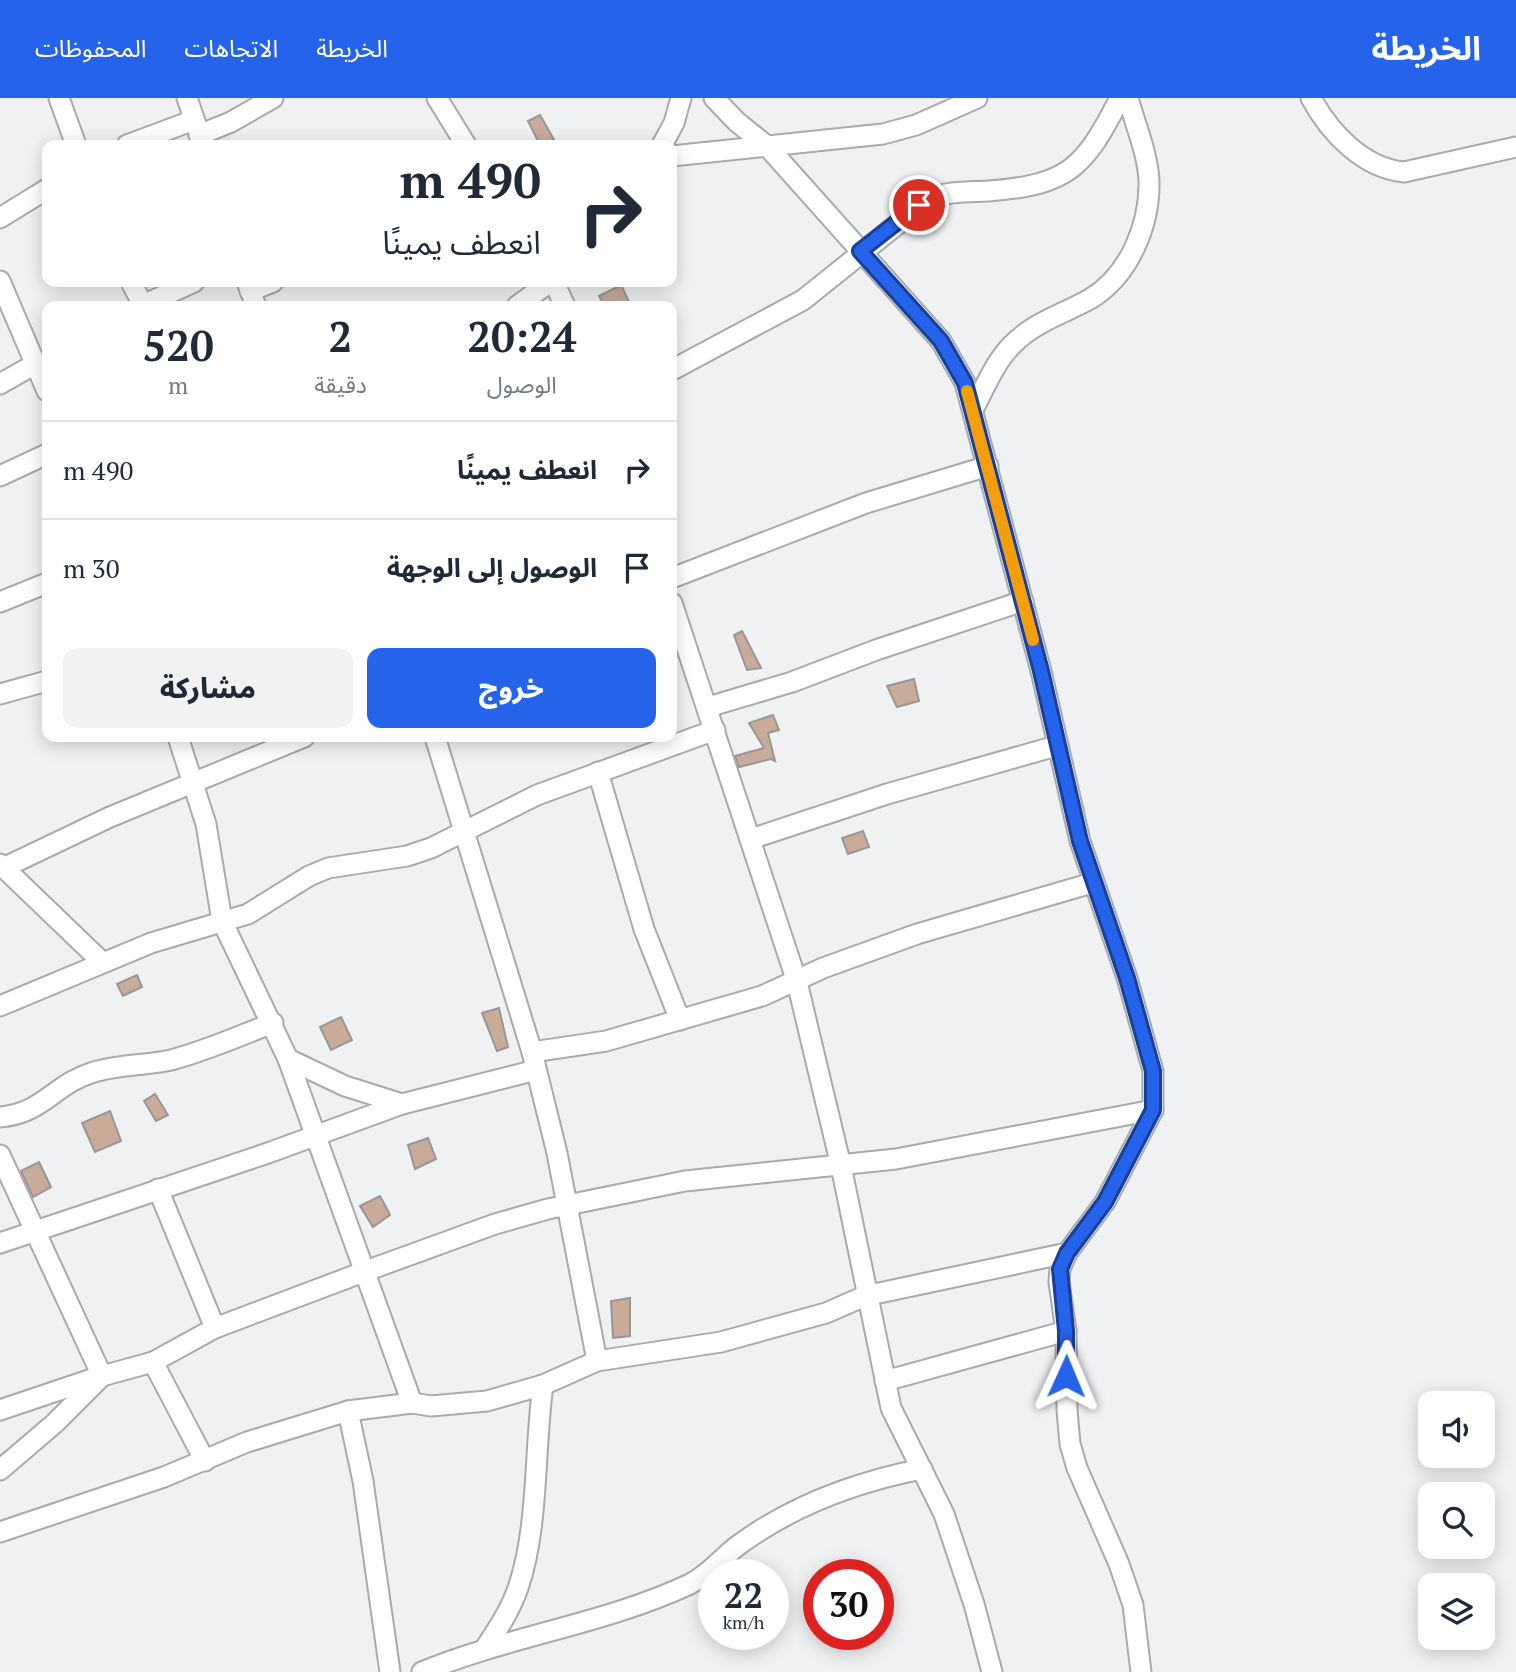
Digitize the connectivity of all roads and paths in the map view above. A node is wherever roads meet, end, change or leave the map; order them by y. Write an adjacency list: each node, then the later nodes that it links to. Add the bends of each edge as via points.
1 (59, 98): 12 (street)
2 (187, 98): 11 (street)
3 (273, 98): 11 (street, via 231,122)
4 (437, 98): 14 (street)
5 (681, 98): 15 (street)
6 (714, 98): 16 (street)
7 (977, 98): 16 (street, via 883,134)
8 (1120, 98): 21 (street, via 1083,161 1066,173 1023,188 938,195)
9 (1128, 98): 31 (street, via 1149,179 1146,214 1132,253 1113,282 1032,328 1011,346)
10 (1311, 98): 17 (street, via 1355,152 1388,170 1404,172)
11 (198, 133): 13 (street)
12 (74, 140)
13 (157, 140)
14 (463, 140)
15 (666, 140)
16 (767, 146): 18 (street); 21 (street)
17 (1516, 147)
18 (677, 155)
19 (42, 192): 20 (street)
20 (0, 218)
21 (860, 251): 28 (street, via 803,300); 31 (street, via 952,356)
22 (0, 281): 27 (street)
23 (183, 287): 25 (street)
24 (545, 287): 26 (street)
25 (152, 301)
26 (524, 301)
27 (37, 363): 29 (street); 30 (street)
28 (677, 367)
29 (42, 377)
30 (0, 384)
31 (974, 408): 33 (street)
32 (42, 456): 34 (street)
33 (988, 466): 35 (street, via 866,503); 37 (street)
34 (0, 476)
35 (677, 576)
36 (42, 585): 38 (street)
37 (1023, 600): 42 (street); 47 (street)
38 (0, 602)
39 (677, 618): 42 (street)
40 (42, 682): 41 (street)
41 (0, 694)
42 (708, 707): 43 (street)
43 (715, 730): 48 (street); 51 (street)
44 (180, 742): 49 (street)
45 (292, 742): 49 (street)
46 (437, 742): 50 (street)
47 (1056, 746): 51 (street); 53 (street)
48 (598, 772): 50 (street, via 502,811); 58 (street, via 644,929)
49 (195, 782): 52 (street); 54 (street)
50 (464, 833): 54 (street, via 407,856 328,868 255,910); 61 (street)
51 (751, 839): 56 (street)
52 (2, 866): 55 (street)
53 (1092, 883): 56 (street, via 917,934); 63 (street, via 1127,978 1153,1071)
54 (222, 921): 55 (street); 59 (street)
55 (103, 962): 57 (street)
56 (797, 982): 58 (street); 67 (street)
57 (0, 1006)
58 (680, 1020): 61 (street)
59 (273, 1023): 60 (street); 64 (street, via 169,1060 91,1073 38,1107 20,1115)
60 (288, 1059): 62 (street, via 345,1086); 65 (street)
61 (534, 1061): 62 (street); 69 (street)
62 (402, 1104): 65 (street)
63 (1153, 1110): 67 (street); 72 (street, via 1105,1202)
64 (0, 1116)
65 (316, 1136): 68 (street); 73 (street)
66 (0, 1155): 70 (street)
67 (841, 1166): 69 (street, via 685,1181); 74 (street)
68 (158, 1189): 70 (street); 75 (street)
69 (567, 1204): 73 (street, via 495,1224); 77 (street)
70 (35, 1229): 71 (street); 79 (street)
71 (0, 1243)
72 (1067, 1253): 74 (street); 76 (street, via 1059,1282)
73 (366, 1271): 75 (street); 82 (street)
74 (865, 1296): 77 (street, via 777,1329); 80 (street)
75 (215, 1328): 78 (street)
76 (1066, 1331): 80 (street); 93 (street, via 1070,1444 1133,1605)
77 (597, 1361): 81 (street)
78 (153, 1362): 79 (street); 85 (street)
79 (102, 1376): 83 (street); 87 (street)
80 (885, 1381): 86 (street, via 891,1408)
81 (543, 1385): 82 (street, via 459,1405); 89 (street, via 519,1586 507,1616)
82 (412, 1403): 84 (street)
83 (0, 1410)
84 (348, 1410): 85 (street, via 247,1441); 90 (street, via 363,1481)
85 (205, 1461): 88 (street)
86 (922, 1469): 89 (street, via 823,1497 740,1544 692,1583 601,1618); 92 (street, via 958,1553)
87 (0, 1470)
88 (0, 1532)
89 (484, 1650): 91 (street)
90 (390, 1672)
91 (422, 1672)
92 (992, 1672)
93 (1141, 1672)

